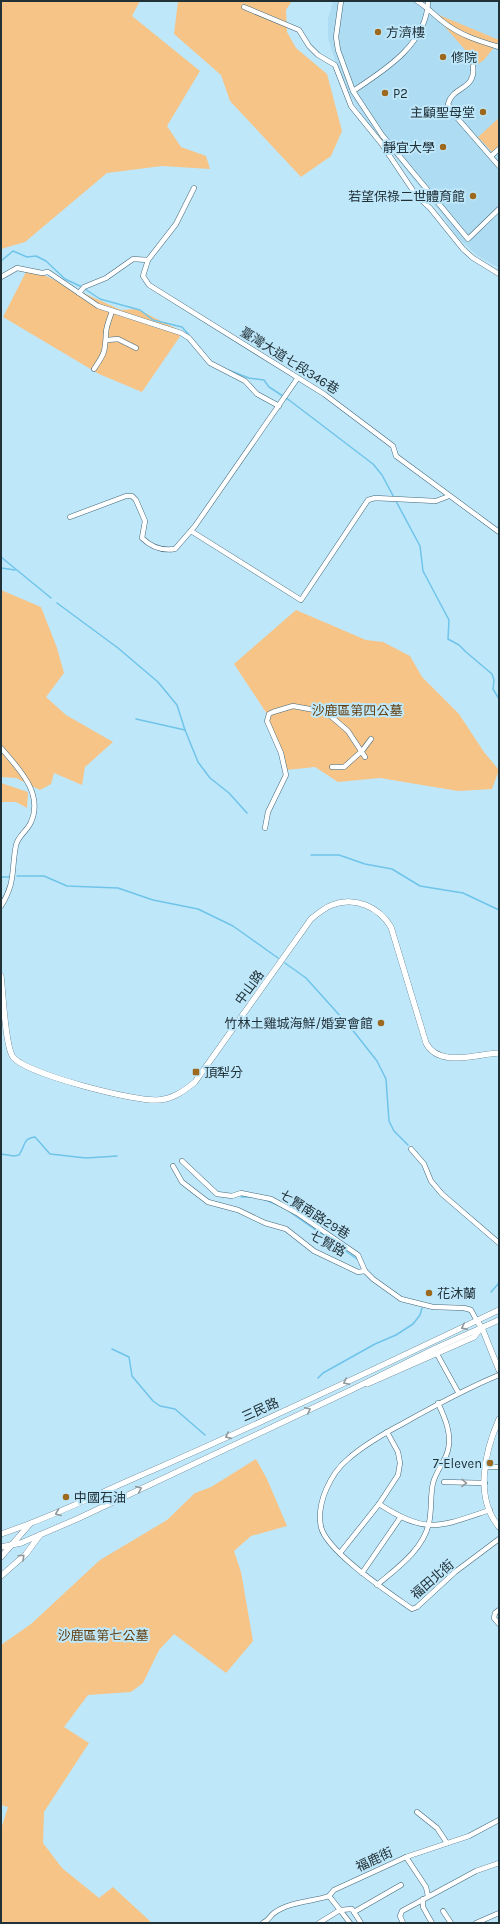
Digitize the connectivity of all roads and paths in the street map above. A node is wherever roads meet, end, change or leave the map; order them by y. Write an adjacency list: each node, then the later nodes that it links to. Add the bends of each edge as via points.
1 (341, 1): 8 (street, via 336,37)
2 (417, 1): 5 (street)
3 (428, 1): 5 (street)
4 (244, 7): 15 (street, via 299,30 318,55 335,65 351,106 382,143 416,195 430,208 463,249)
5 (428, 7): 6 (street, via 442,21 466,37); 8 (street, via 427,17 405,52)
6 (499, 47)
7 (473, 66): 10 (street, via 472,81 459,90 448,104)
8 (353, 91): 13 (street, via 382,135 468,239)
9 (499, 149): 10 (street)
10 (490, 156): 11 (street)
11 (499, 166)
12 (194, 188): 14 (street, 臺灣大道七段346巷, via 176,224)
13 (499, 209)
14 (148, 260): 17 (street, via 133,259 106,278 84,287); 22 (street, 臺灣大道七段346巷, via 143,276 150,285)
15 (499, 274)
16 (1, 277): 17 (street, via 17,268 42,274 48,272)
17 (79, 293): 18 (street, via 98,306)
18 (112, 311): 19 (street, via 106,333); 23 (street, via 181,333 189,338 210,363 245,382 257,394)
19 (107, 340): 20 (street, via 118,339); 21 (street, via 102,358)
20 (136, 348)
21 (94, 369)
22 (297, 378): 23 (street); 24 (street, 臺灣大道七段346巷, via 324,394 393,446 396,456)
23 (279, 406): 26 (street)
24 (449, 496): 26 (street, via 436,501 372,499 364,504 301,600); 27 (street, 臺灣大道七段346巷)
25 (70, 517): 26 (street, via 132,496 145,521 142,538 151,546 175,549)
26 (191, 531)
27 (499, 532)
28 (371, 739): 30 (street)
29 (1, 748): 34 (street, via 27,780 35,813 31,824 16,843 11,887)
30 (362, 751): 31 (street); 32 (street, via 344,767); 33 (street, via 348,731 326,712 289,706 269,714 268,723 281,753 286,775 268,812)
31 (365, 757)
32 (332, 767)
33 (265, 828)
34 (1, 906)
35 (1, 976): 36 (street, 中山路, via 9,1046 18,1062 59,1080 141,1099 159,1100 182,1093 195,1082 311,919 332,904 359,904 378,910 391,928 426,1043 432,1052 445,1058)
36 (499, 1053)
37 (411, 1149): 40 (street, via 424,1164 431,1181 442,1194)
38 (182, 1161): 41 (street, 七賢南路29巷, via 217,1194 232,1196 241,1193 271,1199 297,1213 358,1255)
39 (173, 1166): 41 (street, 七賢路, via 182,1182 208,1202 238,1210 265,1223 286,1229 314,1251 358,1272)
40 (499, 1243)
41 (366, 1271): 44 (street, via 401,1299 433,1307 471,1310)
42 (499, 1310): 44 (street, 三民路)
43 (499, 1320): 45 (street, 三民路)
44 (477, 1321): 45 (street); 52 (street, 三民路, one-way to 52)
45 (482, 1328): 46 (street, 三民路, via 474,1336); 47 (street); 49 (street, 三民路)
46 (437, 1354): 49 (street, 三民路); 50 (street)
47 (499, 1370)
48 (499, 1375): 50 (street, 福田北街)
49 (349, 1391): 53 (street, 三民路, one-way to 49)
50 (458, 1392): 51 (street, 福田北街)
51 (438, 1403): 55 (street, 福田北街); 64 (street, via 446,1420 448,1451 433,1484)
52 (288, 1409): 53 (street); 63 (street, 三民路, one-way to 63, via 106,1492)
53 (293, 1418): 67 (street, 三民路, one-way to 53)
54 (499, 1419): 56 (street, via 489,1444)
55 (387, 1432): 60 (street, via 398,1452 400,1463 398,1475); 71 (street, 福田北街, via 347,1459 337,1470 326,1492 322,1503 321,1527)
56 (485, 1467): 57 (street); 59 (street)
57 (499, 1468)
58 (444, 1482): 59 (street, one-way to 59)
59 (485, 1483): 61 (street)
60 (379, 1504): 62 (street); 71 (street)
61 (490, 1510): 64 (street, via 439,1525); 65 (street)
62 (400, 1518): 64 (street); 73 (street)
63 (29, 1524): 66 (street, 三民路); 69 (street, 三民路)
64 (429, 1525): 75 (street, via 414,1552)
65 (498, 1525)
66 (1, 1534)
67 (40, 1535): 69 (street, 三民路); 74 (street, 三民路, one-way to 67, via 26,1554)
68 (499, 1539): 75 (street, 福田北街, via 455,1572 417,1608 412,1609)
69 (11, 1545): 70 (street, 三民路); 72 (street, 三民路)
70 (1, 1547)
71 (340, 1553): 73 (street, 福田北街)
72 (1, 1557)
73 (362, 1573): 75 (street, 福田北街)
74 (1, 1576)
75 (377, 1585)
76 (499, 1610): 77 (street, via 494,1618)
77 (499, 1624)
78 (416, 1812): 80 (street, via 437,1828)
79 (499, 1820): 80 (street, 福鹿街, via 469,1836)
80 (447, 1843): 81 (street, 福鹿街)
81 (406, 1857): 84 (street, 福鹿街, via 341,1886); 85 (street, via 426,1887)
82 (499, 1863): 85 (street, via 476,1871)
83 (401, 1885): 89 (street)
84 (329, 1896): 87 (street); 91 (street, 福鹿街, via 287,1907 274,1913)
85 (428, 1896): 86 (street)
86 (423, 1899): 96 (street, via 402,1911 400,1916); 97 (street, via 423,1907)
87 (340, 1910): 89 (street, via 349,1908); 93 (street); 94 (street)
88 (443, 1911): 98 (street)
89 (354, 1912): 95 (street)
90 (499, 1913): 99 (street)
91 (272, 1921): 92 (street, 福鹿街)
92 (263, 1923)
93 (319, 1923)
94 (350, 1923)
95 (361, 1923)
96 (403, 1923)
97 (432, 1923)
98 (451, 1923)
99 (476, 1923)

